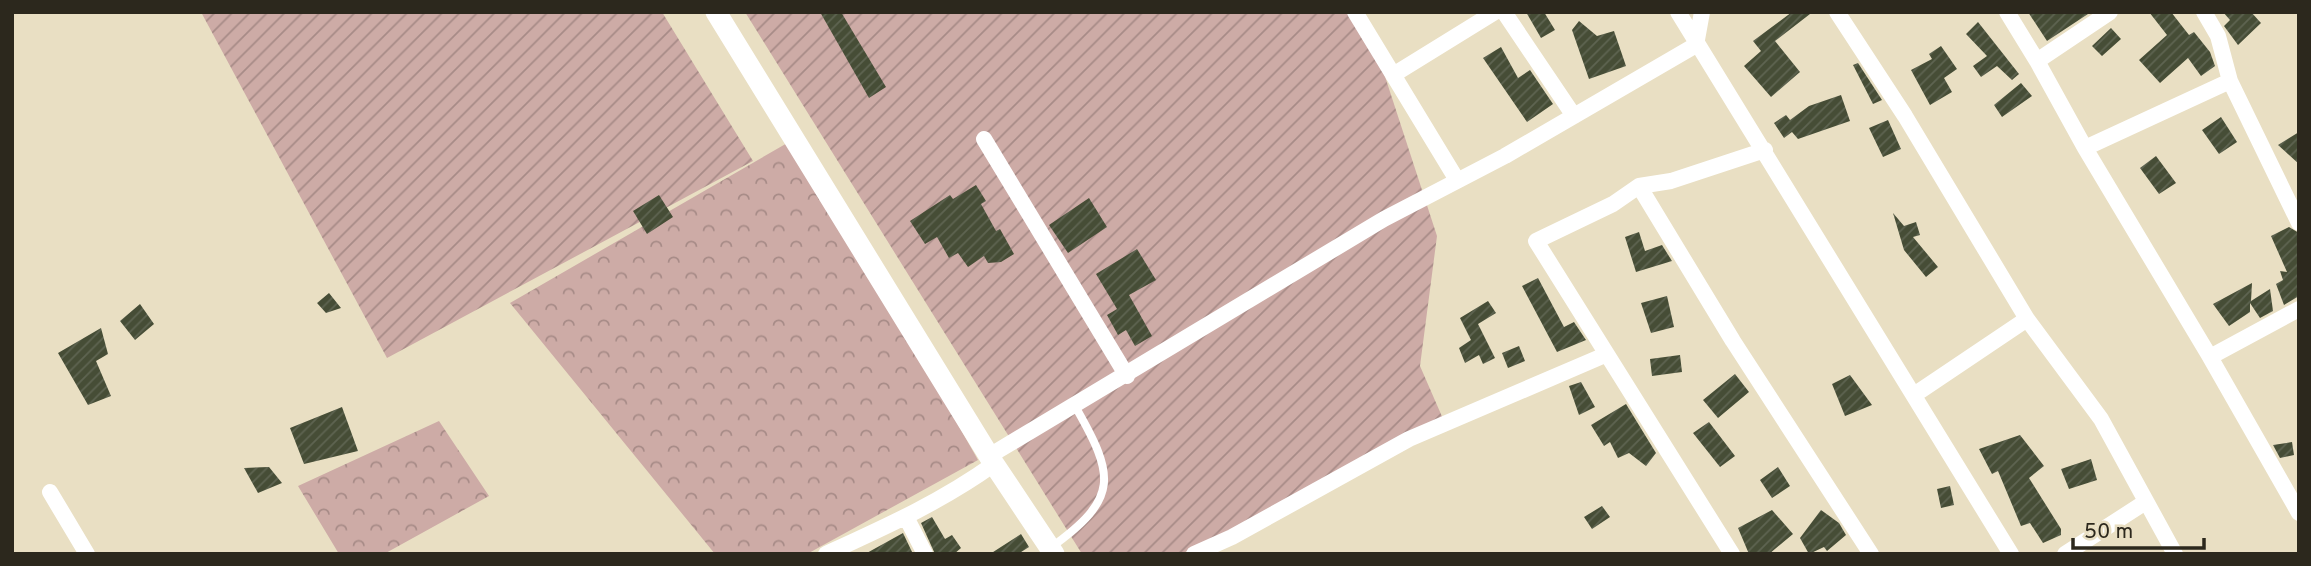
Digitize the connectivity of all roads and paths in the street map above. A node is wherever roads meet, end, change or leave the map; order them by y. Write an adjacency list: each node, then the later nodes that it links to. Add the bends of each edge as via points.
1 (716, 12): 29 (street)
2 (1355, 12): 13 (street)
3 (1495, 12): 13 (street)
4 (1504, 12): 15 (street)
5 (1678, 12): 11 (street)
6 (1702, 12): 11 (street)
7 (1838, 12): 23 (street)
8 (2007, 12): 12 (street)
9 (2110, 12): 12 (street)
10 (2203, 12): 14 (street, via 2218,36)
11 (1696, 45): 15 (street); 18 (street)
12 (2037, 61): 17 (street)
13 (1393, 75): 19 (street)
14 (2230, 81): 17 (street); 21 (street)
15 (1574, 116): 19 (street)
16 (984, 139): 26 (street)
17 (2085, 148): 25 (street)
18 (1765, 150): 20 (street, via 1671,181); 27 (street)
19 (1457, 180): 26 (street, via 1293,273)
20 (1639, 186): 24 (street, via 1613,204 1536,241); 40 (street)
21 (2299, 223)
22 (2299, 309): 25 (street)
23 (2027, 319): 27 (street); 31 (street, via 2101,419)
24 (1605, 355): 38 (street, via 1409,439); 39 (street)
25 (2210, 357): 32 (street)
26 (1127, 376): 28 (street)
27 (1914, 395): 41 (street)
28 (1075, 406): 29 (street); 34 (lane, via 1100,449 1105,466 1103,489 1082,525)
29 (992, 460): 33 (street, via 957,491); 34 (street)
30 (50, 492): 35 (street)
31 (2144, 503): 42 (street); 43 (street)
32 (2299, 513)
33 (906, 517): 36 (street); 37 (street)
34 (1052, 551)
35 (87, 554)
36 (826, 554)
37 (925, 554)
38 (1194, 554)
39 (1732, 554)
40 (1871, 554)
41 (2011, 554)
42 (2065, 554)
43 (2175, 554)

